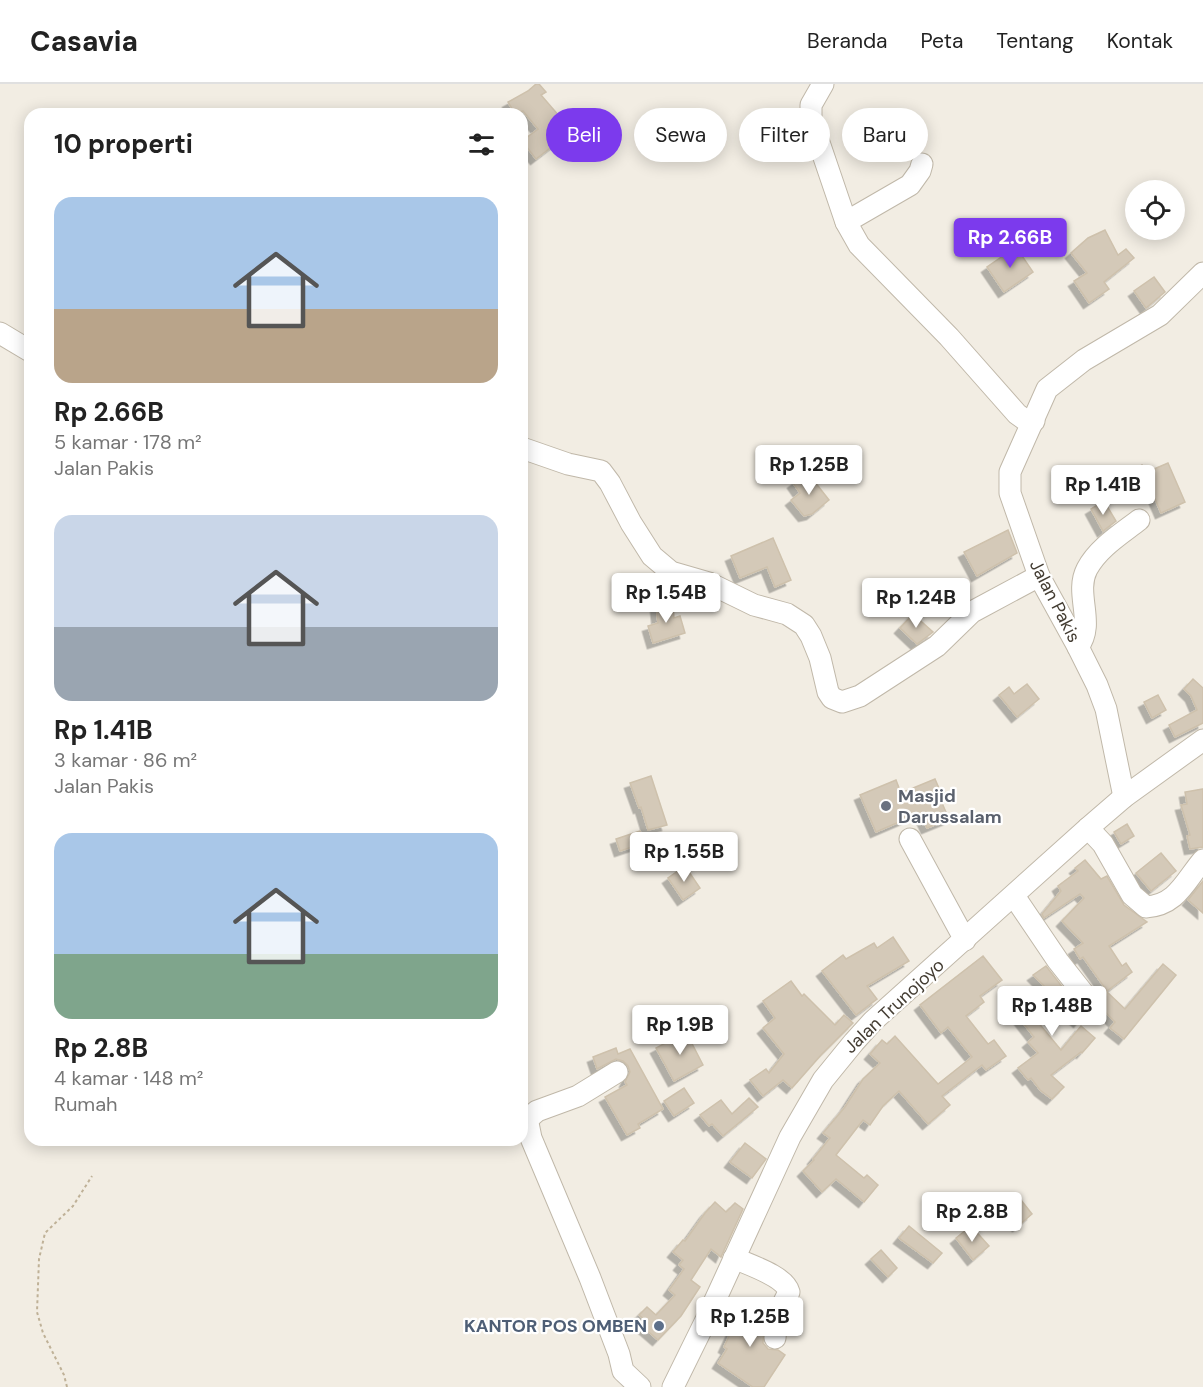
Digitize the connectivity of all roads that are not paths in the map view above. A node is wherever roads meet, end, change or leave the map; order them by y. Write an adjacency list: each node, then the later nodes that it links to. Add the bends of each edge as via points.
1 (822, 84): 3 (street, via 811,105 812,119)
2 (922, 164): 3 (street, via 910,185)
3 (846, 222): 7 (street, via 859,245 1017,414)
4 (1203, 273): 7 (street, Jalan Pakis, via 1160,315 1084,360 1051,386)
5 (0, 333): 6 (street)
6 (24, 347)
7 (1034, 421): 10 (street, Jalan Pakis, via 1010,472 1009,485)
8 (528, 450): 10 (street, via 568,465 601,471 652,556 671,572 710,583 754,605 796,618 811,636 828,692 842,702 860,696 937,646 972,612)
9 (1139, 520): 11 (street, via 1086,569 1083,580 1087,618 1084,639)
10 (1039, 576): 11 (street, Jalan Pakis)
11 (1078, 647): 13 (street, Jalan Pakis, via 1106,709)
12 (1203, 740): 13 (street, Jalan Trunojoyo)
13 (1124, 797): 14 (street, Jalan Trunojoyo)
14 (1088, 828): 16 (street, via 1103,844 1132,895 1146,907 1167,902 1183,888); 17 (street, Jalan Trunojoyo)
15 (910, 839): 18 (street)
16 (1203, 860)
17 (1014, 896): 18 (street, Jalan Trunojoyo); 19 (street)
18 (965, 940): 21 (street, Jalan Trunojoyo, via 873,1021 823,1080 790,1137)
19 (1084, 994)
20 (617, 1072): 23 (street, via 578,1096 537,1111 528,1123 623,1371)
21 (734, 1258): 22 (street, via 787,1285 789,1292 777,1316); 24 (street, Jalan Trunojoyo)
22 (775, 1338)
23 (640, 1387)
24 (673, 1387)

